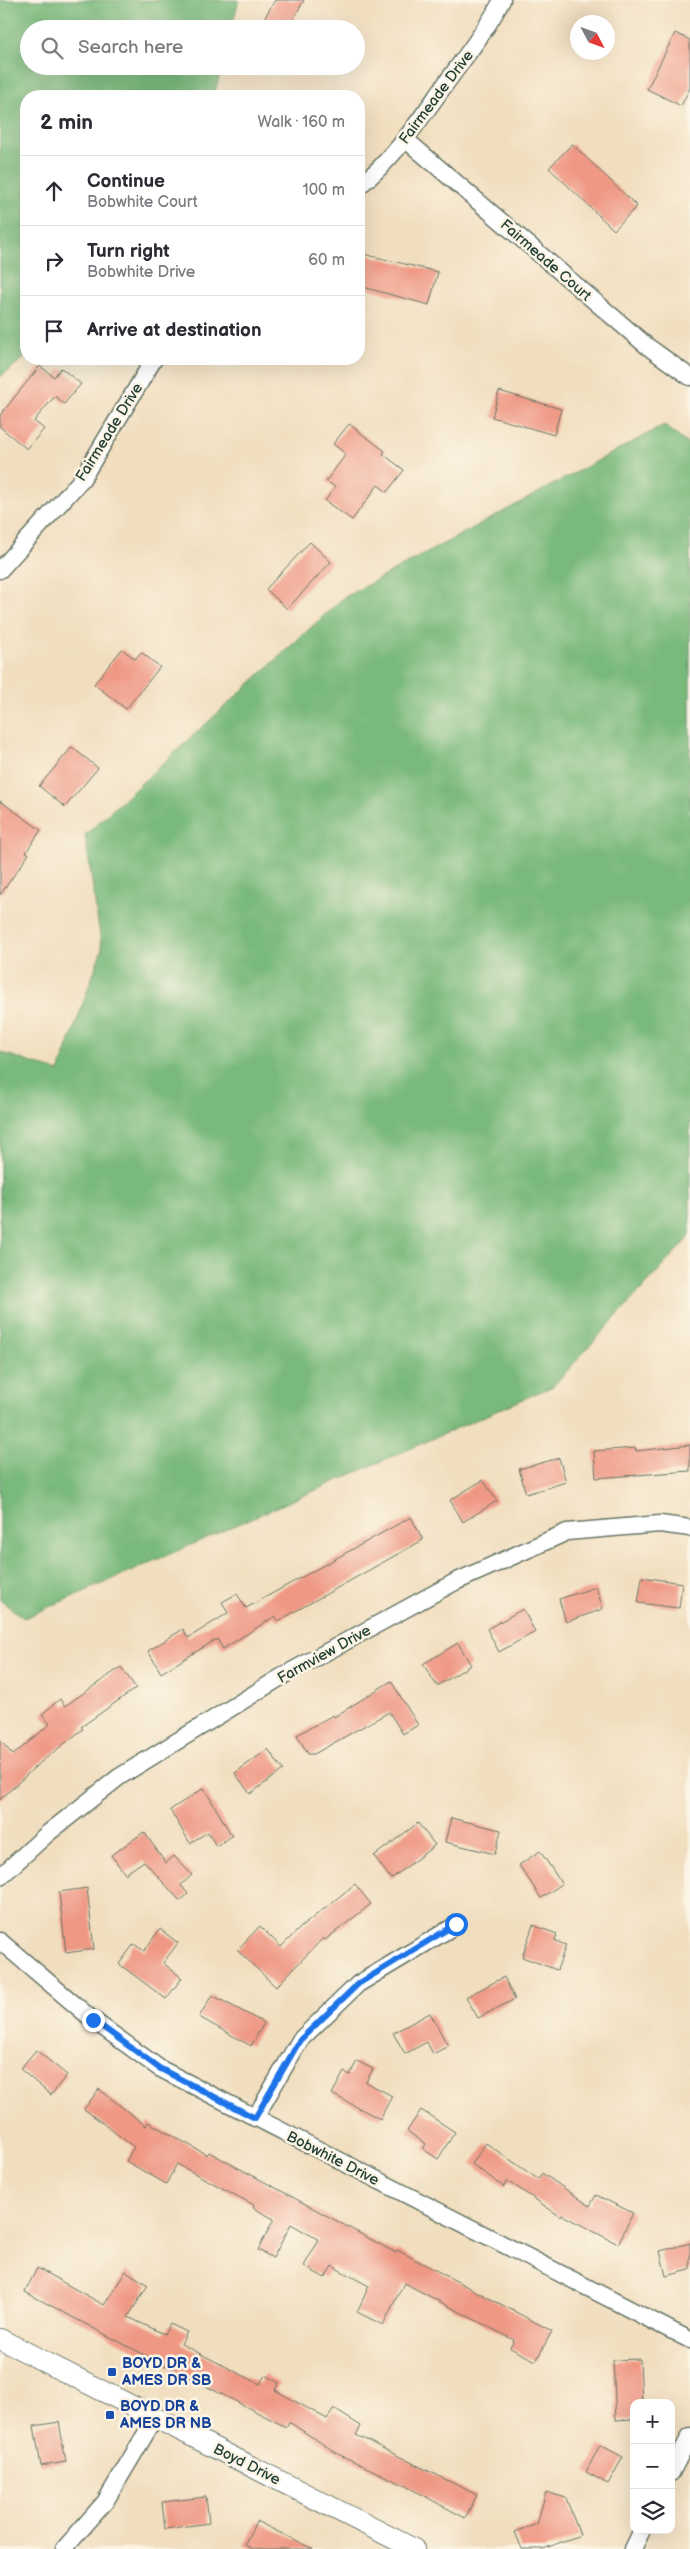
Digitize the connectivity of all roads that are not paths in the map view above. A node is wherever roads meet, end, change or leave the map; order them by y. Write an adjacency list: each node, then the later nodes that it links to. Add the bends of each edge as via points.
1 (502, 0): 2 (street, Fairmeade Drive, via 489,25)
2 (405, 139): 3 (street, Fairmeade Drive); 5 (street, Fairmeade Court, via 639,339)
3 (365, 181)
4 (150, 365): 6 (street, Fairmeade Drive, via 82,479)
5 (690, 377)
6 (0, 570)
7 (690, 1528): 8 (street, Farmview Drive, via 660,1524 567,1532 455,1582 286,1674 119,1777 47,1834)
8 (0, 1877)
9 (456, 1924): 11 (street, via 358,1984 307,2033)
10 (0, 1941): 11 (street, Bobwhite Drive, via 93,2020 159,2068)
11 (255, 2118): 13 (street, Bobwhite Drive)
12 (0, 2338): 14 (street, Boyd Drive)
13 (690, 2340)
14 (155, 2418): 18 (street, via 105,2502); 19 (street, Boyd Drive)
15 (690, 2436): 16 (street)
16 (675, 2465)
17 (640, 2534): 20 (street)
18 (64, 2549)
19 (414, 2549)
20 (633, 2549)

